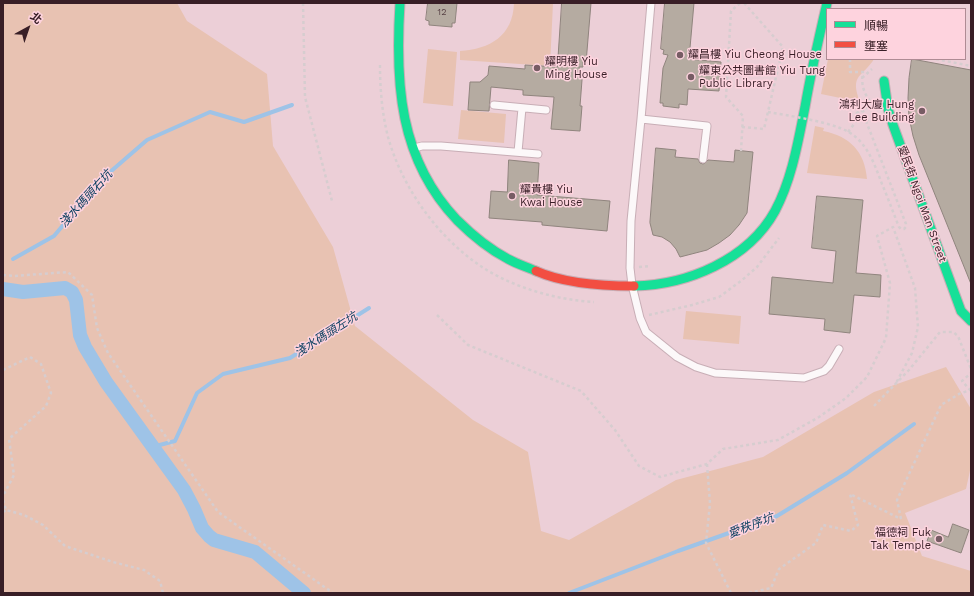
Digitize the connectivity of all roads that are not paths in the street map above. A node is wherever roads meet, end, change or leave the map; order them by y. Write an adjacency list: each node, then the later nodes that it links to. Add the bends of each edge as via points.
1 (400, 3): 9 (street, via 398,88)
2 (651, 3): 8 (lane)
3 (827, 3): 13 (street, via 792,168 767,224 742,250 715,268 679,280)
4 (884, 81): 14 (street, 愛民街 Ngoi Man Street, via 893,125 960,311)
5 (494, 105): 6 (lane)
6 (522, 108): 7 (lane); 10 (lane)
7 (546, 110)
8 (641, 120): 12 (lane, via 707,126); 13 (lane, via 631,221)
9 (412, 149): 10 (lane, via 441,146); 13 (street, via 426,178 450,213 494,250 528,268 558,278 599,285)
10 (518, 152): 11 (lane)
11 (538, 154)
12 (703, 159)
13 (632, 285): 15 (lane, via 646,332 672,354 696,367 715,373 804,378 824,371)
14 (971, 321)
15 (839, 349)

